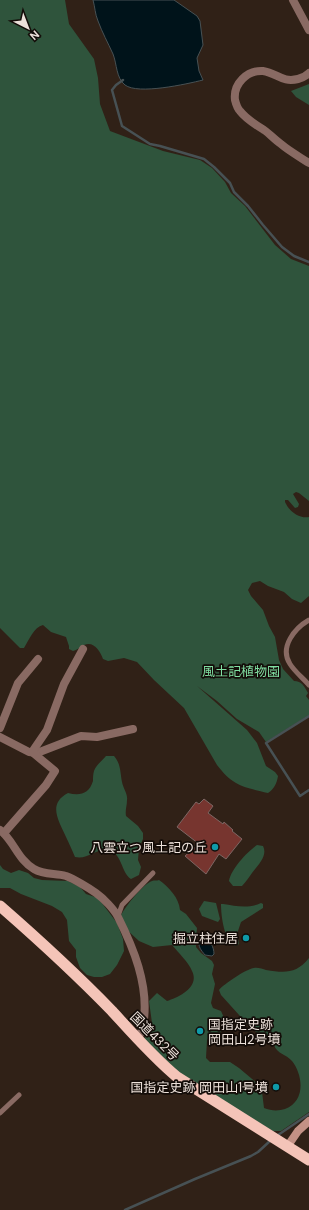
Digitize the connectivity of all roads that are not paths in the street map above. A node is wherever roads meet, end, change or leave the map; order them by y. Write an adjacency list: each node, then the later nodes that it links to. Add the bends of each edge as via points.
1 (293, 0): 2 (street)
2 (309, 30)
3 (309, 73): 4 (street, via 302,78 291,80 269,72 252,73 239,83 235,95 237,107 245,116 281,145)
4 (309, 163)
5 (309, 620): 8 (lane, via 292,633 287,652 290,664)
6 (83, 649): 12 (street, via 64,684 47,730)
7 (38, 659): 9 (street, via 18,683)
8 (309, 685)
9 (0, 728)
10 (133, 729): 12 (street, via 97,737 81,736 37,753)
11 (0, 737): 12 (street)
12 (32, 752): 13 (street, via 55,771 46,785)
13 (2, 832): 16 (street, via 20,857 33,869 45,874 67,876 95,892)
14 (153, 873): 16 (lane, via 122,905)
15 (0, 906): 17 (highway, 国道432号, via 60,959)
16 (118, 916): 17 (street, via 135,954 143,980 145,1008 142,1033)
17 (137, 1039): 21 (highway, 国道432号, via 158,1062 177,1077)
18 (19, 1095): 19 (lane)
19 (0, 1113)
20 (309, 1121): 21 (main road)
21 (287, 1147): 22 (highway, 国道432号)
22 (309, 1160)

